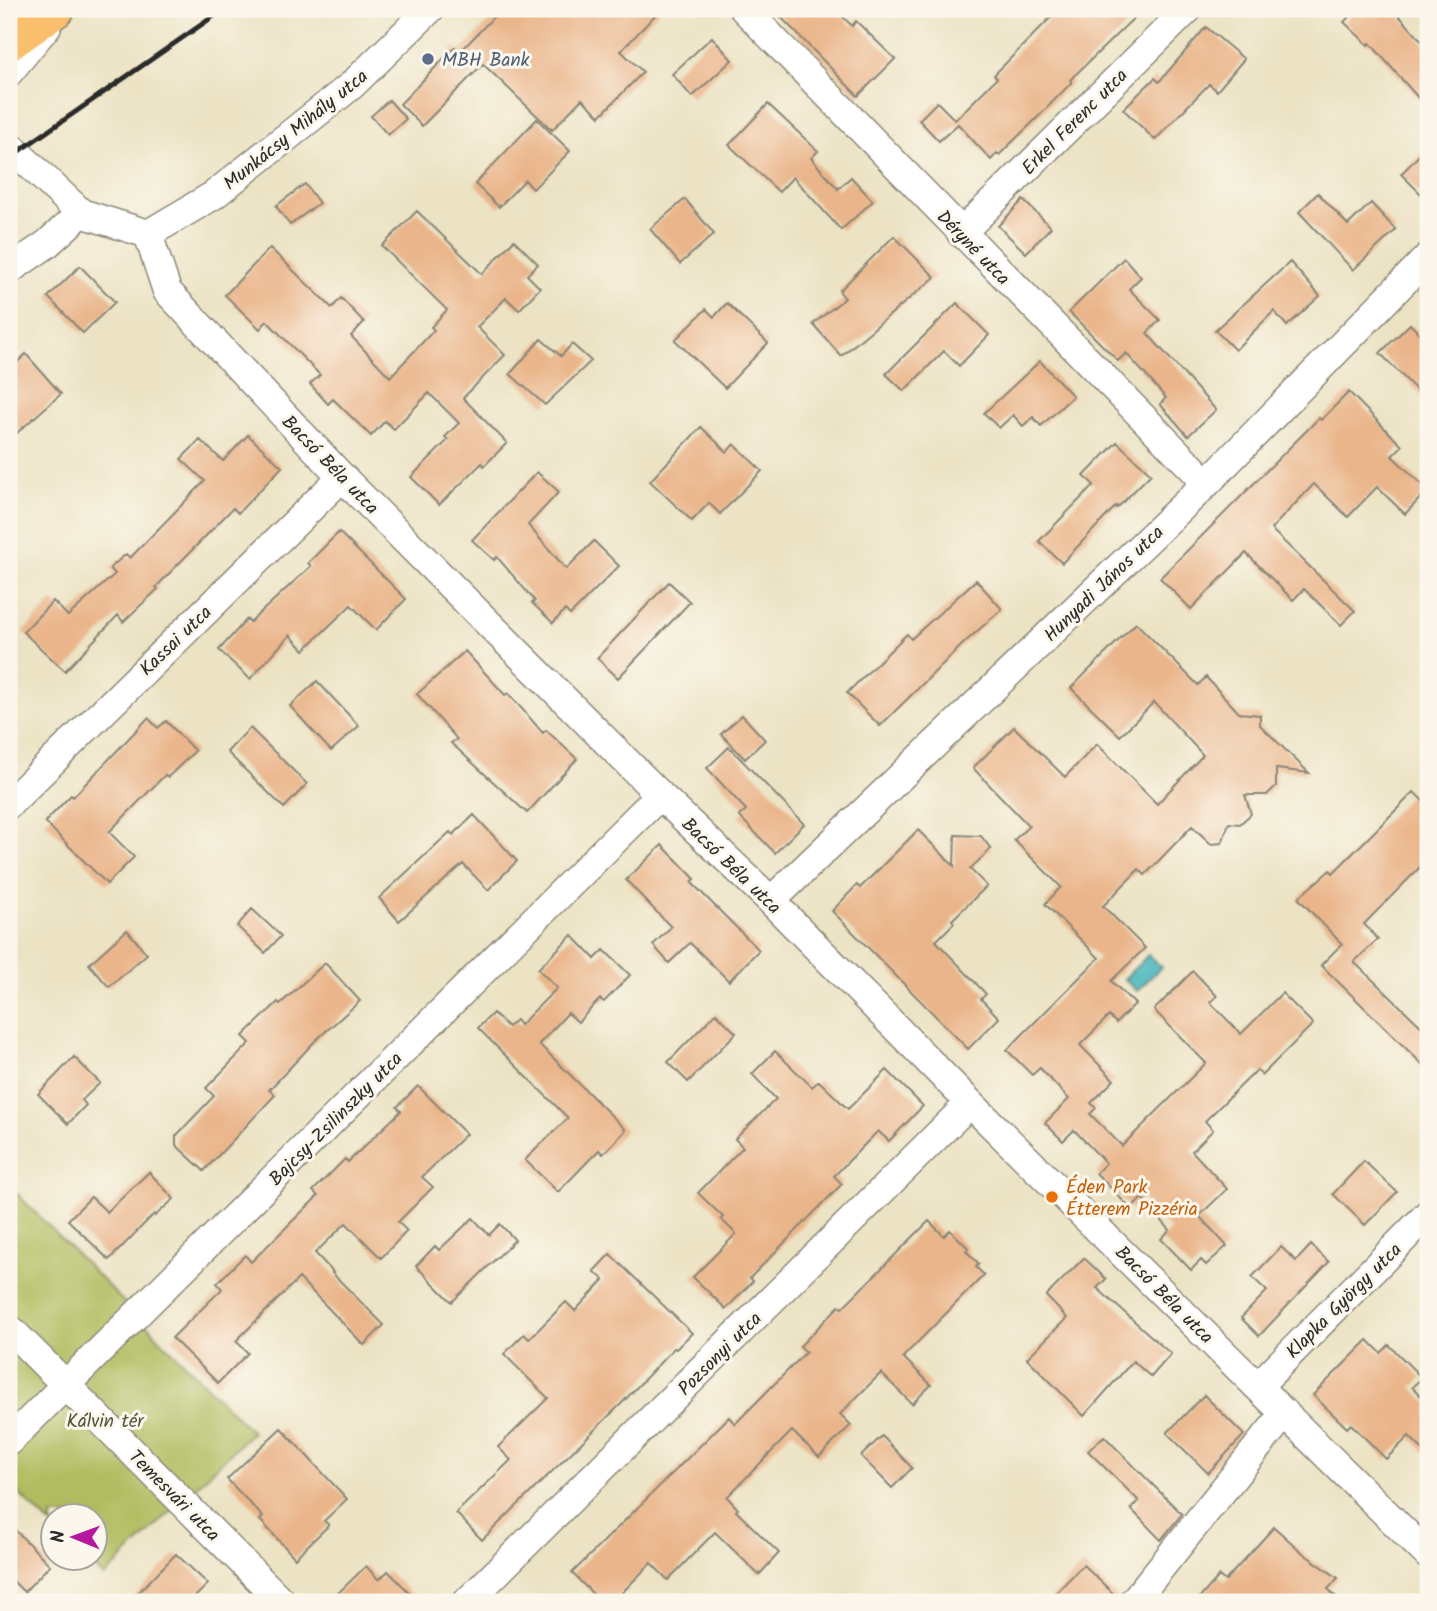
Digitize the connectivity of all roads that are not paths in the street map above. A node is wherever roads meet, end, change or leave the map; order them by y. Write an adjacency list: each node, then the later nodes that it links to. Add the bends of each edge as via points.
1 (430, 9): 11 (street, Munkácsy Mihály utca, via 352,85 214,195)
2 (744, 9): 10 (street, Déryné utca)
3 (1188, 9): 10 (street, Erkel Ferenc utca)
4 (37, 19): 5 (street)
5 (9, 72)
6 (9, 123): 8 (street)
7 (9, 145): 8 (street)
8 (49, 182): 9 (street)
9 (81, 212): 11 (street); 13 (street, via 47,244)
10 (961, 233): 15 (street, Déryné utca)
11 (148, 234): 14 (street, Bacsó Béla utca, via 167,291)
12 (1428, 257): 15 (street, Hunyadi János utca)
13 (9, 270)
14 (342, 477): 16 (street, Bacsó Béla utca); 17 (street, Kassai utca)
15 (1207, 483): 18 (street, Hunyadi János utca)
16 (660, 795): 18 (street, Bacsó Béla utca); 22 (street, Bajcsy-Zsilinszky utca)
17 (9, 804)
18 (771, 901): 19 (street, Bacsó Béla utca)
19 (970, 1103): 23 (street, Bacsó Béla utca); 28 (street, Pozsonyi utca)
20 (1428, 1214): 23 (street, Klapka György utca)
21 (9, 1328): 22 (street, Temesvári utca)
22 (65, 1385): 25 (street, Bajcsy-Zsilinszky utca); 27 (street, Temesvári utca)
23 (1258, 1386): 24 (street, Bacsó Béla utca)
24 (1285, 1413): 26 (street, Bacsó Béla utca); 29 (street)
25 (9, 1440)
26 (1428, 1555)
27 (282, 1602)
28 (467, 1602)
29 (1133, 1602)

